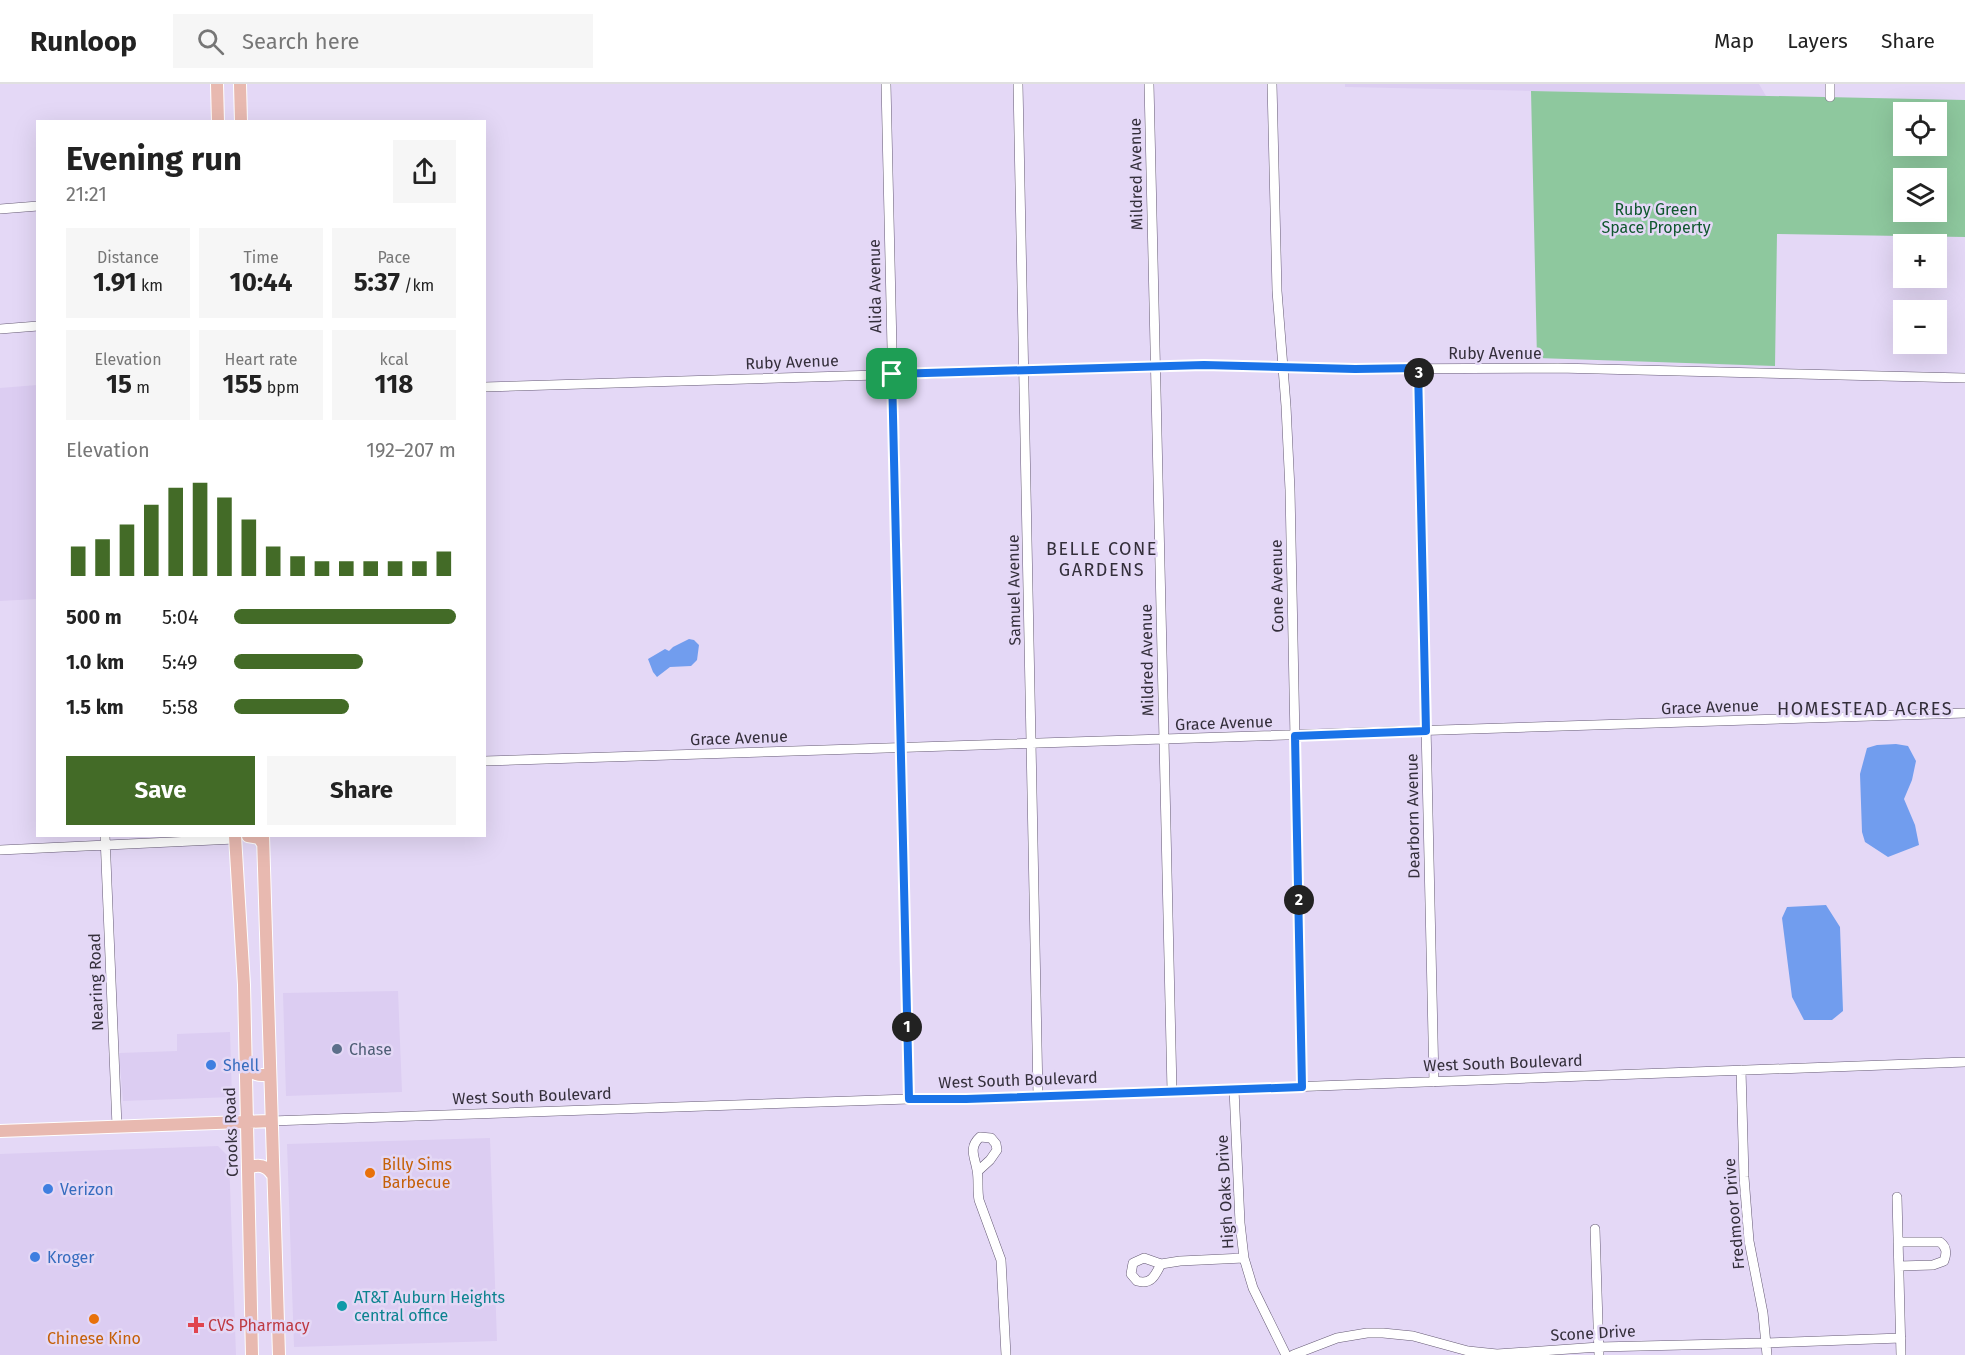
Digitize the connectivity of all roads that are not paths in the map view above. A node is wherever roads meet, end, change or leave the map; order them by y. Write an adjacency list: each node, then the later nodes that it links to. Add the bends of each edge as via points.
1 (217, 84): 9 (main road)
2 (240, 84): 10 (main road)
3 (886, 84): 19 (street, Alida Avenue)
4 (1018, 84): 18 (street, Samuel Avenue)
5 (1149, 84): 15 (street, Mildred Avenue)
6 (1272, 84): 16 (street, Cone Avenue, via 1276,269)
7 (1830, 84): 8 (street)
8 (1830, 97)
9 (218, 120)
10 (242, 120)
11 (36, 206): 12 (street)
12 (0, 209)
13 (36, 326): 14 (street)
14 (0, 329)
15 (1155, 366): 16 (street, Ruby Avenue); 18 (street, Ruby Avenue); 25 (street, Mildred Avenue)
16 (1283, 367): 17 (street, Ruby Avenue); 24 (street, Cone Avenue)
17 (1418, 368): 20 (street, Ruby Avenue); 23 (street, Dearborn Avenue)
18 (1024, 370): 19 (street, Ruby Avenue); 26 (street, Samuel Avenue)
19 (892, 374): 21 (street, Ruby Avenue); 27 (street, Alida Avenue)
20 (1965, 378)
21 (486, 387)
22 (1965, 713): 23 (street, Grace Avenue)
23 (1426, 731): 24 (street, Grace Avenue); 38 (street, Dearborn Avenue)
24 (1295, 736): 25 (street, Grace Avenue); 39 (street, Cone Avenue)
25 (1163, 740): 26 (street, Grace Avenue); 41 (street, Mildred Avenue)
26 (1032, 744): 27 (street, Grace Avenue); 42 (street, Samuel Avenue)
27 (900, 748): 28 (street, Grace Avenue); 43 (street, Alida Avenue)
28 (486, 761)
29 (214, 837): 32 (street)
30 (241, 837): 35 (main road, Crooks Road)
31 (263, 840): 37 (main road)
32 (105, 841): 33 (street); 46 (street, Nearing Road)
33 (0, 850)
34 (1965, 1062): 36 (street, West South Boulevard)
35 (246, 1066): 37 (main road, via 260,1076); 44 (main road, Crooks Road)
36 (1741, 1070): 38 (street, West South Boulevard); 58 (street, Fredmoor Drive, via 1749,1241)
37 (269, 1074): 45 (main road)
38 (1434, 1082): 39 (street, West South Boulevard)
39 (1302, 1087): 40 (street, West South Boulevard)
40 (1234, 1089): 41 (street, West South Boulevard); 54 (street, High Oaks Drive)
41 (1172, 1091): 42 (street, West South Boulevard)
42 (1038, 1095): 43 (street, West South Boulevard)
43 (909, 1099): 45 (street, West South Boulevard)
44 (247, 1121): 45 (main road, West South Boulevard); 46 (main road, West South Boulevard); 48 (main road, Crooks Road)
45 (270, 1121): 50 (main road)
46 (117, 1126): 47 (main road, West South Boulevard)
47 (0, 1131)
48 (248, 1168): 50 (main road, via 264,1166); 61 (main road, Crooks Road)
49 (978, 1171): 63 (street, via 979,1200 1001,1260)
50 (272, 1174): 62 (main road)
51 (1897, 1197): 53 (street)
52 (1595, 1229): 59 (street)
53 (1898, 1242): 56 (street); 56 (street, via 1940,1242 1946,1247 1944,1261 1937,1264)
54 (1244, 1258): 55 (street); 64 (street, High Oaks Drive, via 1253,1288)
55 (1161, 1264)
56 (1899, 1266): 57 (street)
57 (1901, 1338): 58 (street, Scone Drive); 67 (street)
58 (1766, 1343): 59 (street, Scone Drive); 66 (street, Fredmoor Drive)
59 (1599, 1351): 60 (street, Scone Drive)
60 (1457, 1352): 65 (street, Scone Drive, via 1413,1336 1367,1333 1321,1343)
61 (252, 1355)
62 (279, 1355)
63 (1006, 1355)
64 (1286, 1355)
65 (1293, 1355)
66 (1767, 1355)
67 (1902, 1355)

